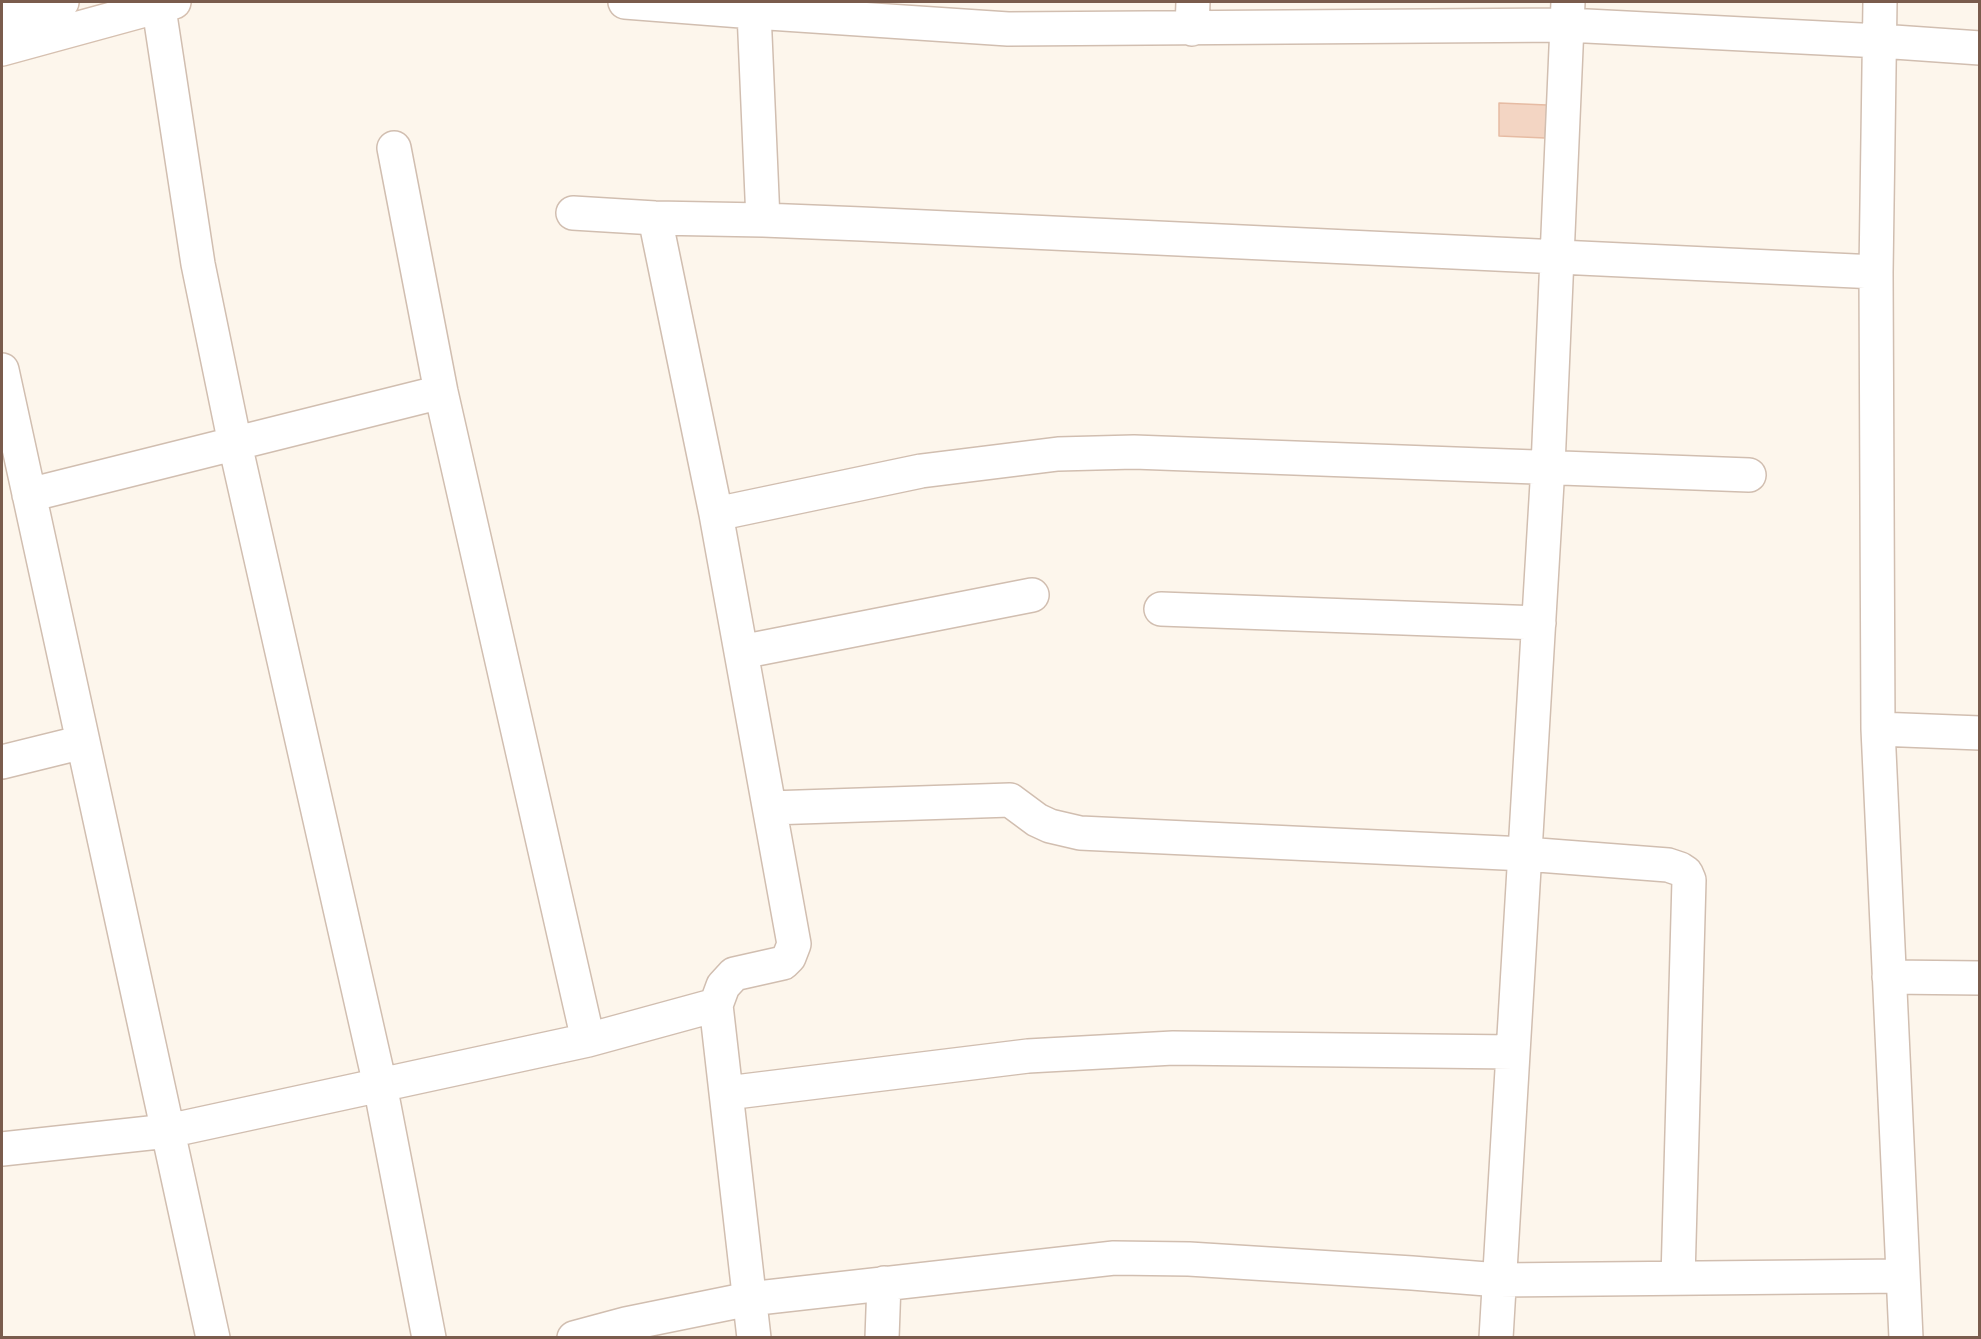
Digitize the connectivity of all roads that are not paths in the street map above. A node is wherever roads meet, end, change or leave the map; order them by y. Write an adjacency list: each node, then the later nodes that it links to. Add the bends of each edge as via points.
1 (62, 2): 8 (street)
2 (625, 2): 5 (street)
3 (1880, 2): 9 (street)
4 (163, 3): 11 (street); 20 (street, via 198,264)
5 (754, 12): 7 (street, via 1008,29); 15 (street)
6 (1567, 13): 7 (street); 9 (street); 16 (street)
7 (1193, 15)
8 (2, 20)
9 (1880, 41): 10 (street); 17 (street)
10 (1980, 48)
11 (2, 49)
12 (394, 148): 19 (street)
13 (573, 213): 14 (street)
14 (655, 218): 15 (street); 24 (street)
15 (763, 219): 16 (street)
16 (1557, 256): 17 (street); 21 (street)
17 (1876, 272): 29 (street)
18 (3, 383): 23 (street)
19 (441, 392): 20 (street); 38 (street)
20 (235, 444): 23 (street); 40 (street)
21 (1548, 466): 22 (street); 24 (street, via 1146,452 1058,454 921,471); 27 (street)
22 (1749, 475)
23 (29, 495): 31 (street)
24 (717, 514): 28 (street)
25 (1032, 595): 28 (street)
26 (1161, 609): 27 (street)
27 (1539, 623): 34 (street)
28 (741, 652): 33 (street)
29 (1878, 729): 30 (street); 35 (street)
30 (1980, 733)
31 (83, 742): 32 (street); 42 (street)
32 (2, 762)
33 (770, 808): 34 (street, via 1010,800 1037,820 1080,833); 37 (street, via 794,944 783,963 734,974 723,986)
34 (1525, 854): 39 (street); 45 (street, via 1668,865 1680,869 1689,880)
35 (1890, 977): 36 (street); 44 (street)
36 (1980, 978)
37 (716, 1005): 38 (street); 41 (street)
38 (588, 1040): 40 (street)
39 (1513, 1052): 41 (street, via 1173,1048 1028,1056); 46 (street)
40 (380, 1085): 42 (street); 50 (street)
41 (728, 1093): 48 (street)
42 (168, 1131): 43 (street); 49 (street)
43 (2, 1149)
44 (1903, 1276): 45 (street); 55 (street)
45 (1677, 1278): 46 (street)
46 (1499, 1280): 47 (street, via 1114,1258); 54 (street)
47 (884, 1283): 48 (street); 53 (street)
48 (749, 1299): 51 (street); 52 (street)
49 (213, 1338)
50 (429, 1338)
51 (574, 1338)
52 (754, 1338)
53 (882, 1338)
54 (1496, 1338)
55 (1906, 1338)

